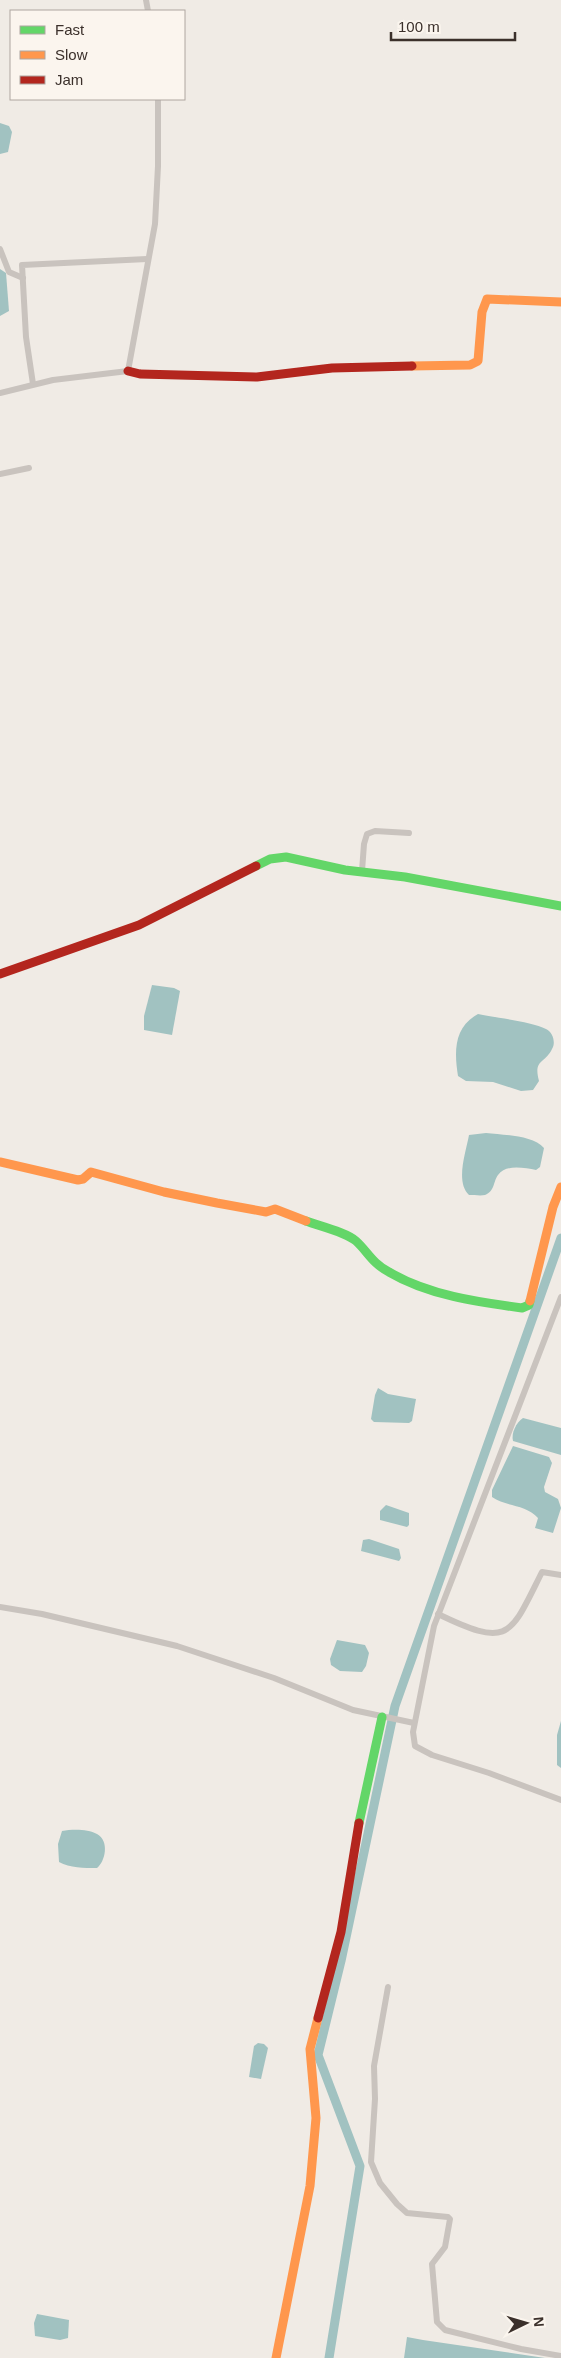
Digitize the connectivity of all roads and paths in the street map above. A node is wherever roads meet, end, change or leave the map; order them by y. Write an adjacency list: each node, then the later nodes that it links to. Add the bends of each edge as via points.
1 (158, 100): 3 (street, via 155,224)
2 (0, 249): 4 (street, via 9,272)
3 (148, 259): 4 (street, via 22,265); 6 (street)
4 (23, 278): 7 (street, via 26,338)
5 (561, 302): 6 (street, via 487,299 482,312 478,361 470,365 332,368 257,377)
6 (128, 371): 7 (street)
7 (33, 384): 8 (street)
8 (0, 393)
9 (29, 468): 10 (street)
10 (0, 474)
11 (408, 833): 12 (street, via 367,834)
12 (362, 871): 13 (street, via 405,876); 14 (street, via 286,857 270,859 139,925)
13 (561, 906)
14 (0, 974)
15 (0, 1162): 16 (street, via 78,1180 91,1172 217,1203 266,1212 275,1209 354,1239 372,1261 406,1282 522,1308 529,1305)
16 (561, 1187)
17 (561, 1297): 20 (street)
18 (561, 1575): 20 (street, via 542,1572 518,1620 506,1631 483,1632)
19 (0, 1608): 21 (street, via 42,1614 177,1646 274,1678 353,1710)
20 (438, 1614): 22 (street)
21 (386, 1718): 22 (street); 26 (street, via 360,1820 341,1932 310,2049 316,2129 308,2192)
22 (414, 1723): 23 (street, via 415,1746 432,1756)
23 (561, 1800)
24 (388, 1987): 25 (street, via 374,2066 371,2162 380,2183 407,2213 448,2216 450,2219 445,2247 432,2264 437,2322 445,2330)
25 (561, 2356)
26 (276, 2358)

